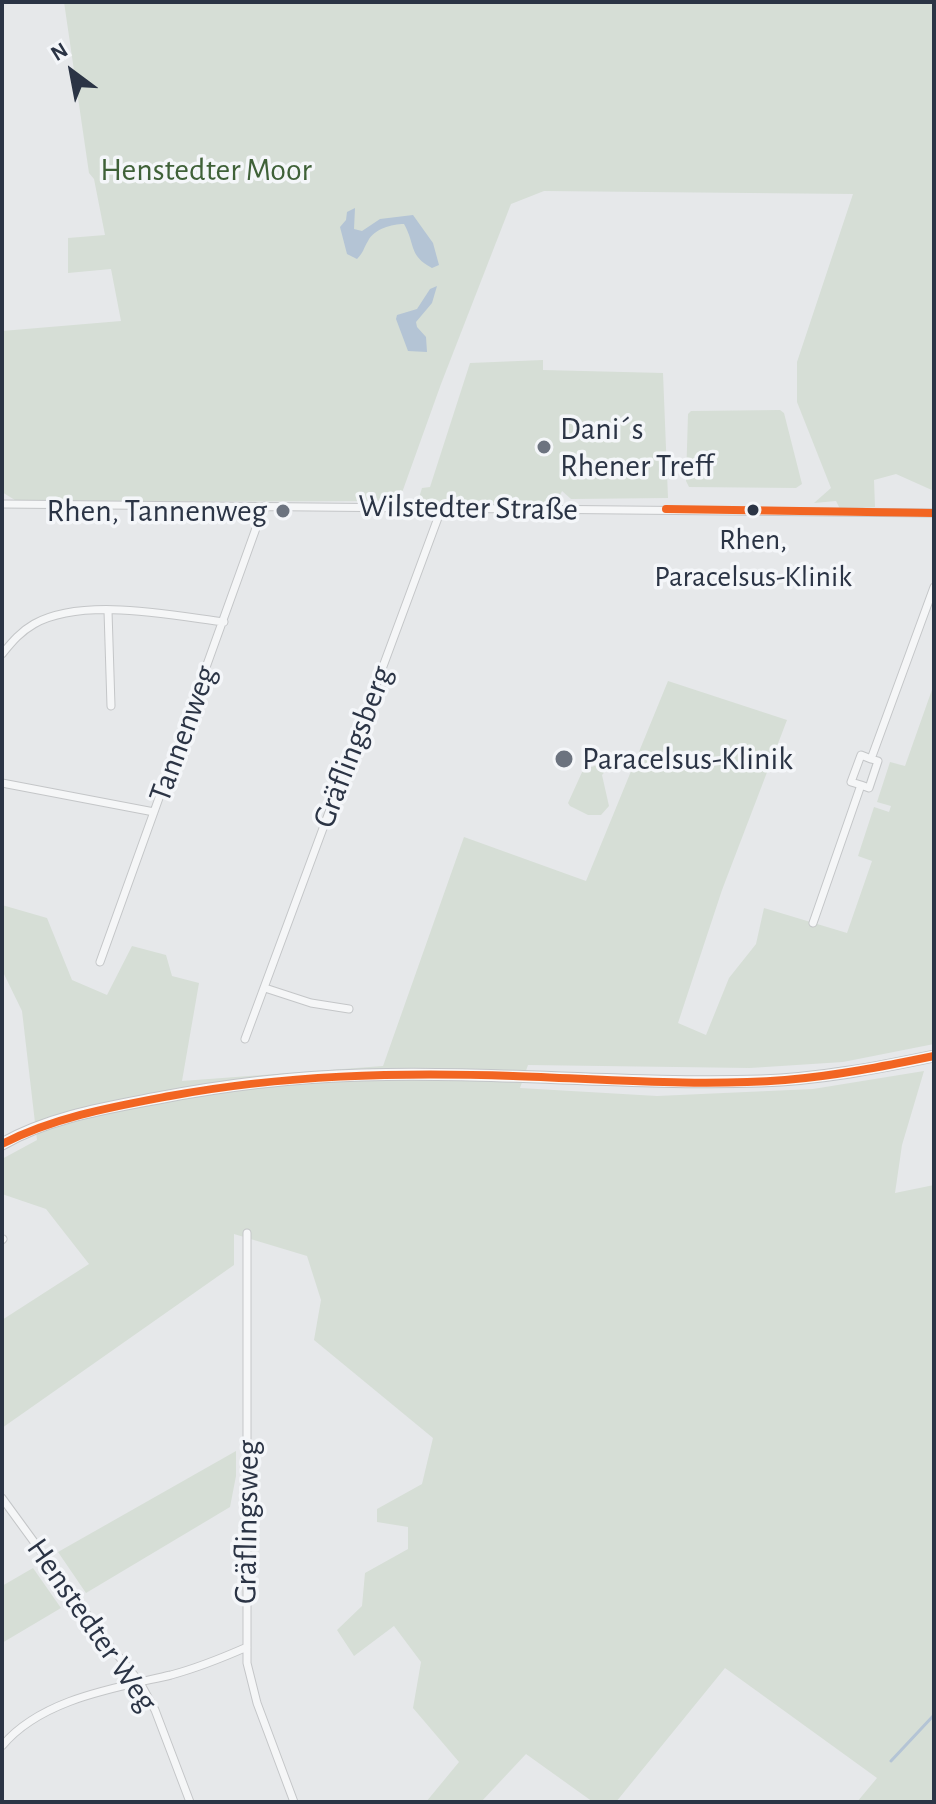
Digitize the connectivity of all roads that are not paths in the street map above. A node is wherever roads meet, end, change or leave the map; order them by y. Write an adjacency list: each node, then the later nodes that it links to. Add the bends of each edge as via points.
1 (2, 504): 2 (street, Wilstedter Straße)
2 (264, 506): 3 (street, Wilstedter Straße); 7 (street, Tannenweg)
3 (442, 507): 4 (street, Wilstedter Straße); 16 (street, Gräflingsberg)
4 (934, 513)
5 (934, 587): 10 (street)
6 (108, 611): 7 (street); 8 (street, via 67,612 36,623); 9 (street)
7 (224, 622): 13 (street, Tannenweg)
8 (2, 654)
9 (111, 706)
10 (871, 759): 12 (street, via 878,761 869,788); 12 (street, via 861,755 851,782)
11 (2, 783): 13 (street)
12 (861, 785): 14 (street)
13 (154, 812): 15 (street, Tannenweg)
14 (813, 923)
15 (100, 962)
16 (265, 988): 17 (street); 18 (street, Gräflingsberg)
17 (349, 1009)
18 (245, 1039)
19 (934, 1056): 20 (main road, via 833,1075 762,1081 402,1075 236,1085 104,1109 42,1126)
20 (2, 1144)
21 (247, 1233): 23 (street, Gräflingsweg)
22 (2, 1498): 24 (street, Henstedter Weg)
23 (247, 1647): 24 (street, via 194,1668); 27 (street, Gräflingsweg, via 257,1703)
24 (139, 1681): 25 (street, via 44,1714); 26 (street, Henstedter Weg)
25 (2, 1746)
26 (190, 1802)
27 (294, 1802)

